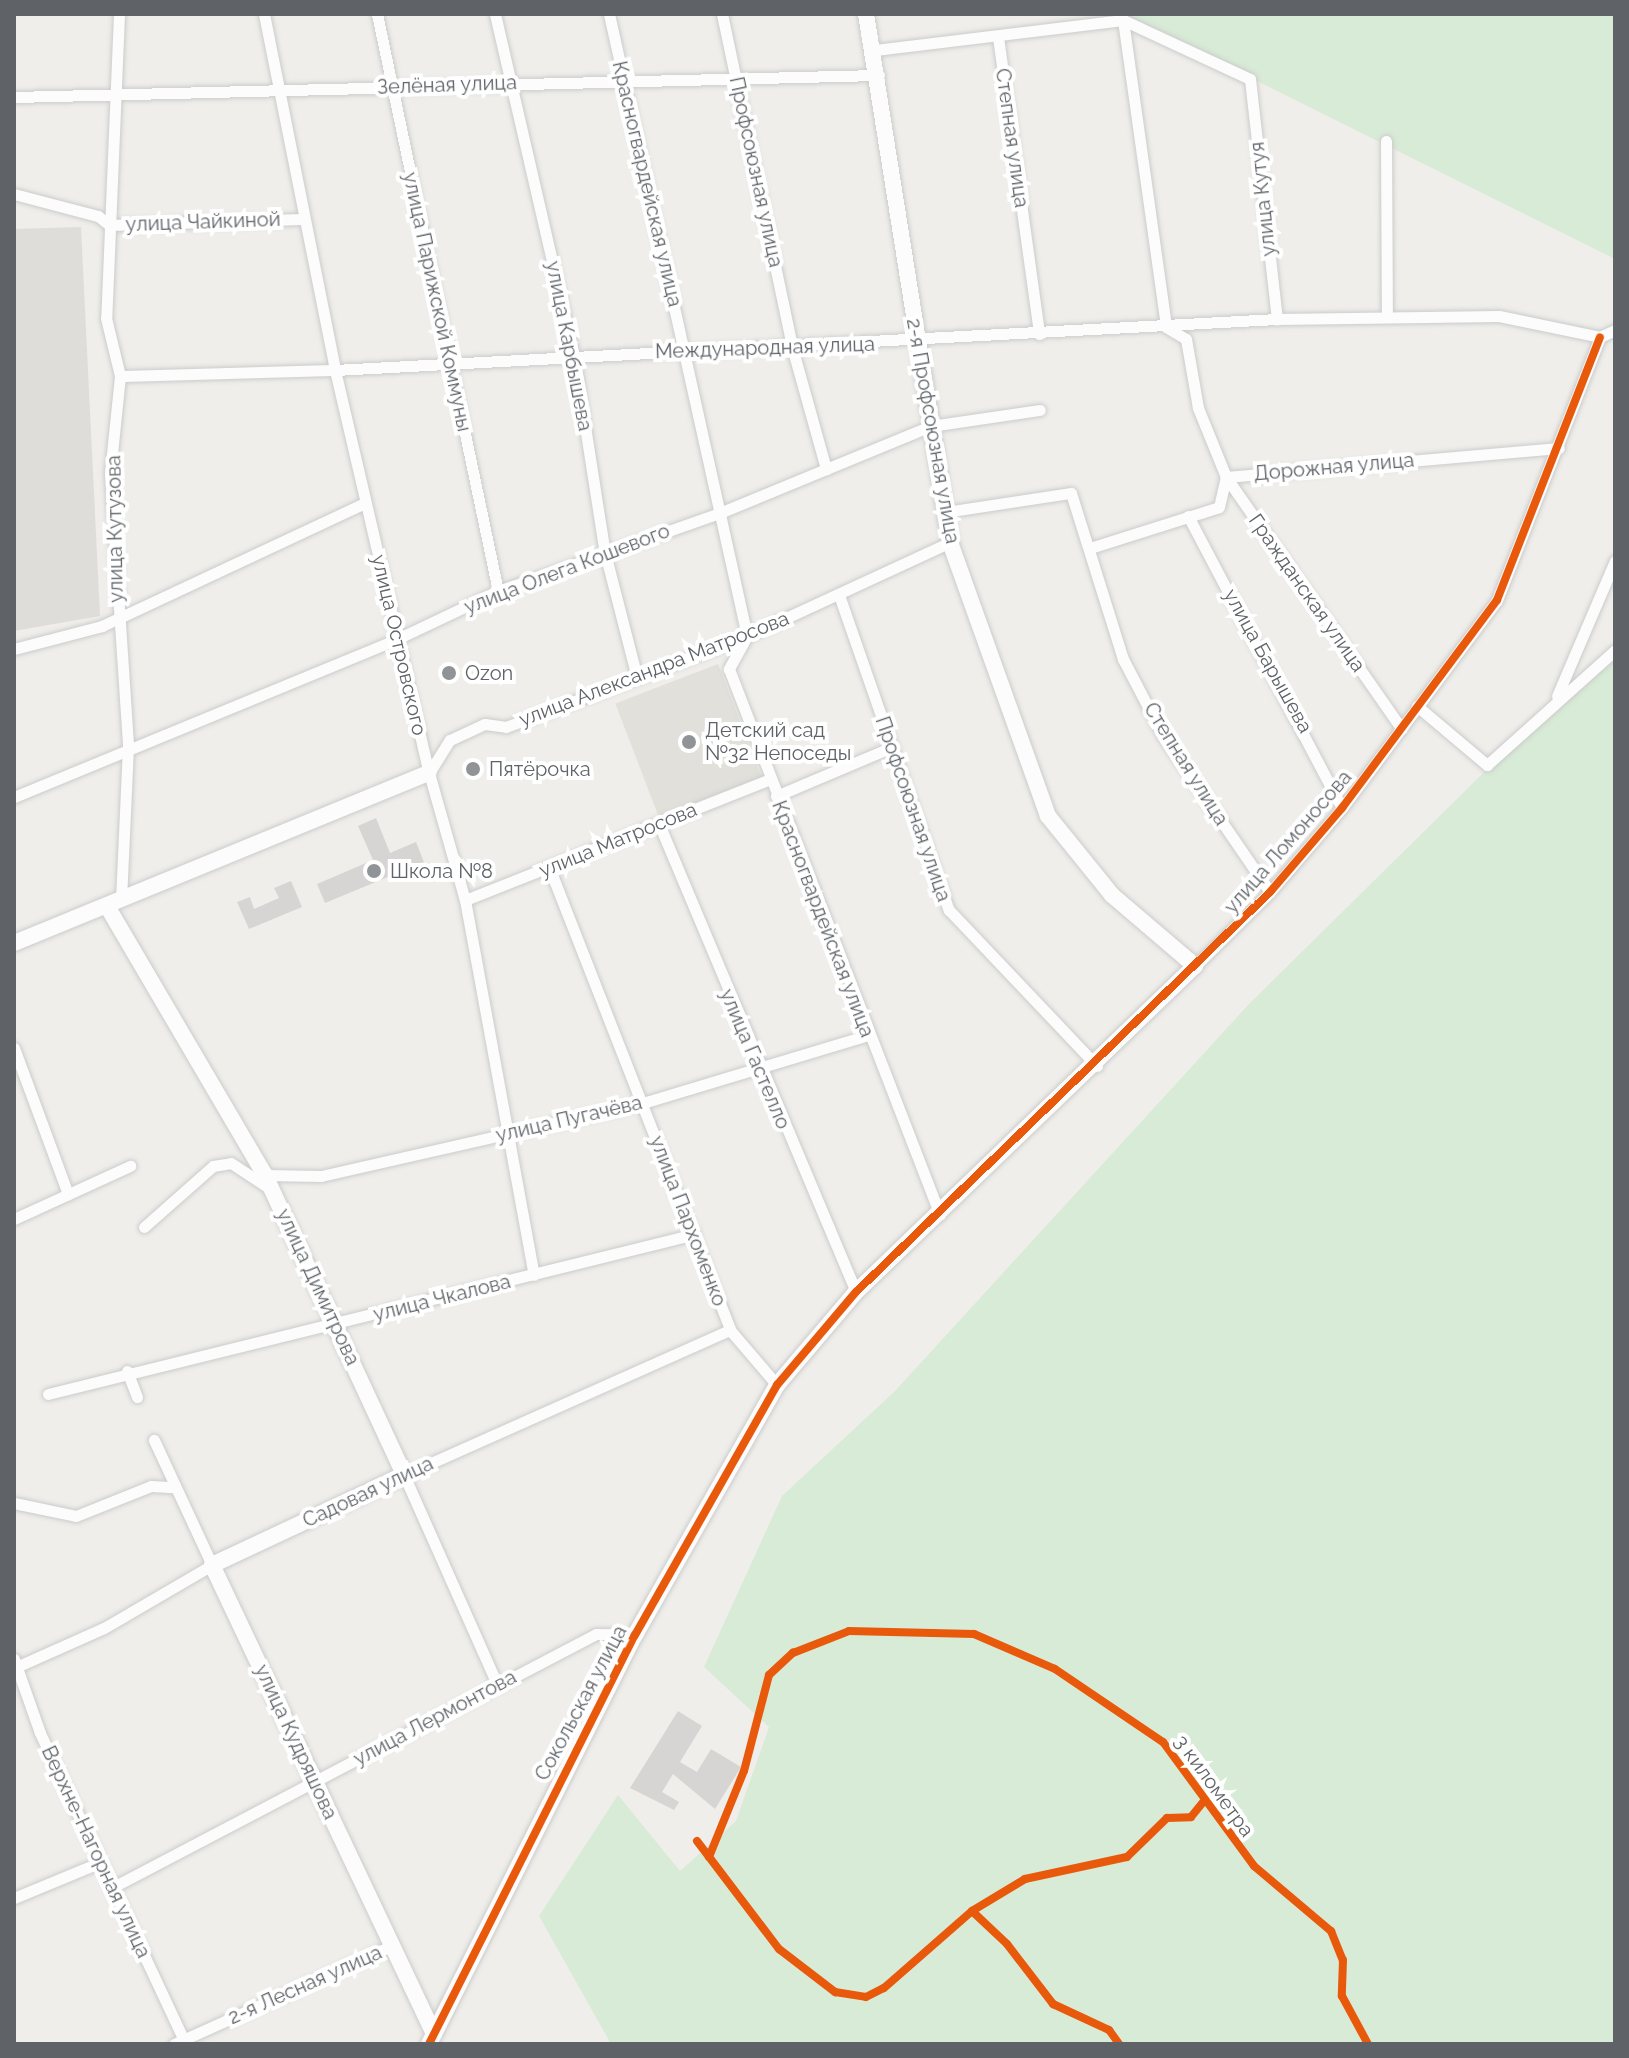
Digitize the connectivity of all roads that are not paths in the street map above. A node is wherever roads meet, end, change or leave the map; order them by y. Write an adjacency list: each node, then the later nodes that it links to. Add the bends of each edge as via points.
1 (119, 14): 17 (street, улица Кутузова)
2 (264, 14): 16 (street, улица Островского)
3 (377, 14): 15 (street, улица Парижской Коммуны)
4 (495, 14): 14 (street, улица Карбышева)
5 (609, 14): 13 (street, Красногвардейская улица)
6 (722, 14): 12 (street, Профсоюзная улица)
7 (866, 14): 10 (street, 2-я Профсоюзная улица)
8 (1123, 20): 9 (street); 24 (street, улица Кутуя, via 1250,79); 25 (street)
9 (998, 37): 10 (street); 27 (street, Степная улица)
10 (875, 50): 11 (street, 2-я Профсоюзная улица)
11 (879, 75): 12 (street, Зелёная улица); 29 (street, 2-я Профсоюзная улица)
12 (736, 79): 13 (street, Зелёная улица); 30 (street, Профсоюзная улица)
13 (623, 80): 14 (street, Зелёная улица); 31 (street, Красногвардейская улица)
14 (510, 82): 15 (street, Зелёная улица); 32 (street, улица Карбышева)
15 (393, 86): 16 (street, Зелёная улица); 33 (street, улица Парижской Коммуны)
16 (282, 91): 17 (street, Зелёная улица); 21 (street, улица Островского)
17 (116, 95): 18 (street, Зелёная улица); 22 (street, улица Кутузова)
18 (14, 97)
19 (1386, 141): 23 (street)
20 (14, 194): 22 (street, улица Чайкиной, via 98,216)
21 (302, 219): 22 (street, улица Чайкиной); 34 (street, улица Островского)
22 (109, 225): 35 (street, улица Кутузова, via 106,318)
23 (1387, 317): 24 (street, Международная улица); 28 (street, Международная улица, via 1499,316)
24 (1277, 319): 25 (street, Международная улица)
25 (1166, 327): 27 (street, Международная улица); 40 (street, Гражданская улица, via 1186,339 1198,408)
26 (1615, 330): 28 (street)
27 (1039, 334): 29 (street, Международная улица)
28 (1600, 337): 38 (street, улица Ломоносова)
29 (917, 341): 30 (street, Международная улица); 37 (street, 2-я Профсоюзная улица)
30 (792, 347): 31 (street, Международная улица); 39 (street, Профсоюзная улица)
31 (684, 351): 32 (street, Международная улица); 43 (street, Красногвардейская улица)
32 (574, 356): 33 (street, Международная улица); 47 (street, улица Карбышева)
33 (449, 364): 34 (street, Международная улица); 49 (street, улица Парижской Коммуны)
34 (335, 370): 35 (street, Международная улица); 41 (street, улица Островского)
35 (120, 376): 51 (street, улица Кутузова, via 110,473)
36 (1040, 410): 37 (street, улица Олега Кошевого)
37 (931, 426): 39 (street, улица Олега Кошевого); 42 (street, 2-я Профсоюзная улица)
38 (1559, 448): 40 (street, Дорожная улица); 58 (street, улица Ломоносова, via 1497,600)
39 (826, 469): 43 (street, улица Олега Кошевого)
40 (1226, 477): 44 (street, Дорожная улица, via 1219,507); 59 (street, Гражданская улица)
41 (365, 503): 51 (street); 53 (street, улица Островского)
42 (945, 512): 45 (street, 2-я Профсоюзная улица); 46 (street, Степная улица, via 1071,493)
43 (717, 514): 47 (street, улица Олега Кошевого); 52 (street, Красногвардейская улица)
44 (1188, 516): 46 (street, Дорожная улица); 66 (street, улица Барышева)
45 (950, 542): 50 (street, улица Александра Матросова); 73 (street, 2-я Профсоюзная улица, via 1048,816 1112,895)
46 (1090, 548): 69 (street, Степная улица, via 1123,659 1163,736)
47 (605, 553): 49 (street, улица Олега Кошевого); 56 (street, улица Карбышева)
48 (1615, 561): 57 (street)
49 (498, 591): 53 (street, улица Олега Кошевого)
50 (839, 595): 52 (street, улица Александра Матросова); 61 (street, Профсоюзная улица)
51 (117, 614): 54 (street, via 102,626); 60 (street, улица Кутузова)
52 (747, 636): 56 (street, улица Александра Матросова); 63 (street, Красногвардейская улица, via 729,669)
53 (399, 638): 60 (street, улица Олега Кошевого); 62 (street, улица Островского)
54 (14, 649)
55 (1615, 650): 57 (street)
56 (637, 678): 62 (street, улица Александра Матросова, via 506,727 485,724 450,740)
57 (1555, 701): 58 (street, via 1487,765)
58 (1417, 706): 59 (street, улица Ломоносова)
59 (1402, 729): 66 (street, улица Ломоносова)
60 (128, 746): 65 (street, улица Олега Кошевого); 71 (street, улица Кутузова)
61 (892, 747): 64 (street); 76 (street, Профсоюзная улица, via 949,910)
62 (429, 773): 70 (street, улица Островского); 71 (street)
63 (770, 779): 64 (street, Красногвардейская улица); 67 (street, улица Матросова)
64 (776, 796): 74 (street, Красногвардейская улица)
65 (14, 797)
66 (1342, 808): 69 (street, улица Ломоносова)
67 (659, 824): 68 (street, улица Матросова); 77 (street, улица Гастелло)
68 (549, 867): 70 (street, улица Матросова); 78 (street, улица Пархоменко)
69 (1270, 892): 73 (street, улица Ломоносова)
70 (465, 900): 79 (street, улица Островского)
71 (114, 903): 72 (street); 81 (street, улица Димитрова)
72 (14, 943)
73 (1195, 966): 76 (street, улица Ломоносова)
74 (868, 1035): 77 (street, улица Пугачёва); 83 (street, Красногвардейская улица)
75 (14, 1048): 82 (street)
76 (1097, 1066): 83 (street, улица Ломоносова)
77 (759, 1071): 78 (street, улица Пугачёва); 88 (street, улица Гастелло)
78 (643, 1103): 79 (street, улица Пугачёва); 86 (street, улица Пархоменко)
79 (508, 1132): 81 (street, улица Пугачёва, via 321,1176); 87 (street, улица Островского)
80 (130, 1166): 82 (street)
81 (268, 1182): 85 (street, via 231,1163 213,1166); 89 (street, улица Димитрова)
82 (68, 1194): 84 (street)
83 (940, 1215): 88 (street, улица Ломоносова)
84 (14, 1219)
85 (144, 1227)
86 (695, 1234): 87 (street, улица Чкалова); 90 (street, улица Пархоменко)
87 (534, 1275): 89 (street, улица Чкалова)
88 (856, 1292): 92 (street, улица Ломоносова)
89 (337, 1323): 91 (street, улица Чкалова); 96 (street, улица Димитрова)
90 (730, 1330): 92 (street, улица Пархоменко); 96 (street, Садовая улица)
91 (127, 1371): 93 (street, улица Чкалова); 94 (street)
92 (777, 1385): 100 (street, Сокольская улица)
93 (48, 1394)
94 (137, 1397)
95 (154, 1440): 97 (street, улица Кудряшова)
96 (404, 1475): 99 (street, Садовая улица); 102 (street, улица Димитрова)
97 (173, 1487): 98 (street, via 151,1486 76,1516); 99 (street, улица Кудряшова)
98 (14, 1503)
99 (212, 1565): 101 (street, Садовая улица, via 104,1628); 103 (street, улица Кудряшова)
100 (635, 1635): 102 (street, улица Лермонтова, via 596,1634); 108 (street, Сокольская улица)
101 (16, 1664): 104 (street, Верхне-Нагорная улица, via 40,1733)
102 (497, 1684): 103 (street, улица Лермонтова)
103 (314, 1782): 105 (street, улица Лермонтова); 107 (street, улица Кудряшова)
104 (101, 1862): 105 (street, Верхне-Нагорная улица); 106 (street)
105 (113, 1887): 109 (street, Верхне-Нагорная улица)
106 (14, 1898)
107 (391, 1946): 108 (street, улица Кудряшова); 109 (street, 2-я Лесная улица)
108 (434, 2041)
109 (182, 2042)

